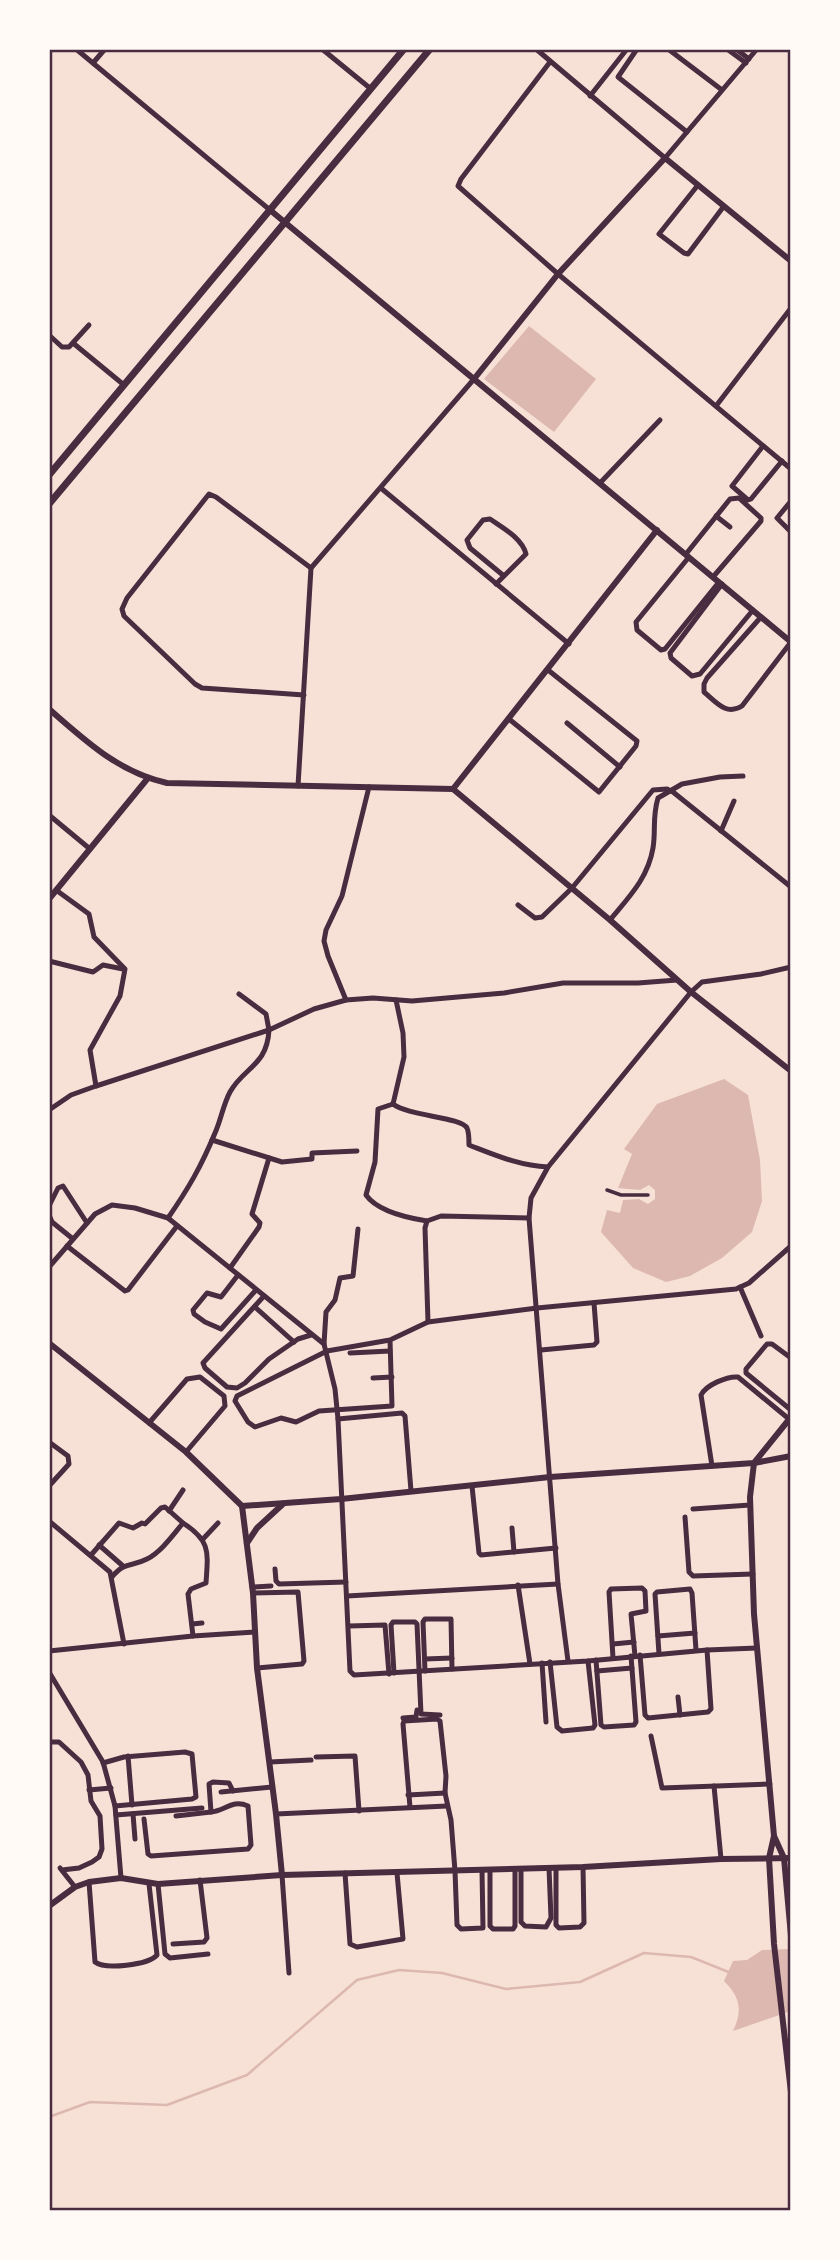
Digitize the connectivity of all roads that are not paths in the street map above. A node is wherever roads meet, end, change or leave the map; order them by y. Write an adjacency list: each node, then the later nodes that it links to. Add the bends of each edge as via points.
1 (76, 49): 16 (street)
2 (105, 49): 16 (street)
3 (322, 49): 17 (street)
4 (403, 49): 17 (main road)
5 (430, 49): 25 (main road)
6 (536, 49): 15 (street)
7 (627, 49): 19 (street)
8 (637, 49): 20 (street, via 618,77)
9 (668, 49): 18 (street)
10 (674, 49): 18 (street)
11 (727, 49): 14 (street)
12 (736, 49): 14 (street)
13 (757, 49): 14 (street)
14 (747, 61): 18 (street)
15 (550, 62): 19 (street); 27 (street, via 458,186)
16 (93, 63): 24 (street)
17 (371, 89): 24 (main road)
18 (723, 90): 20 (street)
19 (590, 96): 21 (street)
20 (687, 132): 21 (street)
21 (665, 158): 22 (street); 27 (street)
22 (698, 185): 23 (street); 23 (street, via 659,234 688,254)
23 (724, 206): 26 (street)
24 (270, 210): 25 (street); 33 (main road)
25 (285, 222): 32 (street); 36 (main road)
26 (791, 261)
27 (558, 274): 32 (street); 35 (street)
28 (791, 308): 35 (street)
29 (89, 325): 31 (street)
30 (49, 335): 31 (street, via 64,348)
31 (73, 343): 33 (street)
32 (474, 379): 42 (street); 43 (street)
33 (124, 385): 34 (main road)
34 (113, 398): 36 (main road); 41 (main road)
35 (716, 406): 38 (street)
36 (127, 411): 46 (main road)
37 (660, 420): 42 (street)
38 (763, 446): 39 (street); 39 (street, via 732,486 748,500)
39 (783, 462): 40 (street); 44 (street)
40 (791, 469)
41 (49, 475)
42 (600, 483): 49 (street)
43 (382, 489): 52 (street); 56 (street)
44 (754, 500)
45 (791, 501): 50 (street, via 777,518)
46 (49, 504)
47 (716, 516): 48 (street); 51 (street); 54 (street, via 730,499 738,498 761,521)
48 (730, 527)
49 (657, 530): 51 (street); 60 (street)
50 (791, 533)
51 (687, 556): 54 (street); 55 (street, via 636,622 637,630 657,648 665,649)
52 (311, 568): 62 (street); 62 (street, via 211,494 122,609 124,616 202,688)
53 (504, 576): 53 (street, via 526,554 524,546 490,519 483,520 467,540 470,548); 56 (street)
54 (712, 577): 55 (street)
55 (720, 583): 57 (street); 57 (street, via 670,653 692,676 700,674)
56 (496, 584): 60 (street)
57 (753, 610): 58 (street)
58 (761, 617): 59 (street); 59 (street, via 707,678 704,692 726,710 735,711)
59 (791, 642)
60 (569, 644): 61 (street)
61 (548, 670): 64 (street); 66 (street, via 637,741)
62 (304, 695): 69 (street)
63 (49, 709): 68 (street, via 95,749)
64 (509, 719): 66 (street, via 599,792); 71 (street)
65 (566, 723): 66 (street)
66 (620, 766)
67 (743, 776): 72 (street, via 682,784)
68 (148, 778): 69 (street, via 167,783); 76 (street)
69 (298, 786): 70 (street)
70 (369, 788): 71 (street); 89 (street, via 342,896 324,941)
71 (453, 789): 78 (street)
72 (670, 791): 75 (street); 78 (street, via 653,790); 82 (street, via 658,798 653,847 644,878)
73 (734, 801): 75 (street)
74 (49, 815): 76 (street)
75 (721, 831): 77 (street)
76 (90, 849): 79 (street)
77 (790, 883)
78 (572, 888): 81 (street, via 542,917 535,918); 82 (street)
79 (56, 890): 80 (street); 85 (street, via 89,914 94,937)
80 (49, 899)
81 (518, 905)
82 (610, 920): 86 (street)
83 (49, 961): 85 (street, via 93,972 103,965)
84 (791, 967): 87 (street, via 702,982)
85 (125, 969): 93 (street, via 120,996 90,1050)
86 (677, 980): 87 (street); 90 (street, via 563,983 449,999)
87 (691, 992): 92 (street); 99 (street)
88 (239, 994): 91 (street, via 267,1014)
89 (346, 1000): 90 (street); 91 (street)
90 (396, 1000): 94 (street, via 404,1057)
91 (269, 1030): 93 (street); 96 (street, via 261,1059 234,1086)
92 (791, 1071)
93 (96, 1086): 95 (street)
94 (393, 1104): 99 (street, via 459,1121 467,1128 469,1145); 106 (street, via 378,1109 366,1195 404,1217)
95 (49, 1110)
96 (212, 1140): 98 (street); 104 (street, via 195,1179)
97 (357, 1151): 98 (street, via 312,1153 312,1159 282,1162)
98 (269, 1158): 114 (street, via 251,1214 259,1227)
99 (548, 1167): 105 (street, via 531,1198)
100 (607, 1190): 101 (street)
101 (648, 1195)
102 (49, 1206): 107 (street, via 63,1186)
103 (49, 1215): 110 (street)
104 (168, 1218): 107 (street, via 112,1205); 108 (street)
105 (530, 1218): 106 (street, via 441,1216); 121 (street)
106 (427, 1221): 122 (street)
107 (87, 1223): 110 (street)
108 (177, 1226): 111 (street, via 125,1291); 114 (street)
109 (358, 1229): 128 (street, via 353,1276 337,1283 335,1300 326,1312)
110 (73, 1239): 111 (street)
111 (67, 1246): 113 (street)
112 (791, 1246): 116 (street)
113 (49, 1267)
114 (230, 1268): 115 (street)
115 (238, 1275): 117 (street); 117 (street, via 221,1297 207,1293 194,1314 221,1329)
116 (740, 1287): 119 (street); 124 (street)
117 (256, 1290): 118 (street)
118 (264, 1296): 120 (street); 123 (street)
119 (594, 1303): 121 (street); 129 (street, via 594,1345)
120 (255, 1307): 126 (street); 126 (street, via 203,1363 226,1387 245,1383)
121 (537, 1308): 122 (street); 129 (street)
122 (428, 1322): 125 (street)
123 (312, 1335): 126 (street); 128 (street)
124 (761, 1335)
125 (390, 1340): 130 (street); 131 (street)
126 (294, 1342)
127 (49, 1343): 140 (street)
128 (324, 1344): 130 (street)
129 (541, 1350): 146 (street)
130 (327, 1351): 136 (street); 136 (street, via 234,1401 255,1427 281,1418 296,1422 319,1411)
131 (390, 1351): 132 (street); 134 (street)
132 (350, 1353)
133 (791, 1358): 137 (street, via 767,1344 746,1369)
134 (392, 1377): 135 (street); 136 (street, via 392,1406)
135 (373, 1378)
136 (337, 1410): 139 (street)
137 (791, 1410)
138 (790, 1418): 144 (street); 145 (street, via 738,1377 704,1390 701,1395)
139 (338, 1419): 150 (street, via 402,1413); 151 (street)
140 (149, 1423): 142 (street); 142 (street, via 187,1379 200,1377 224,1396 225,1406)
141 (49, 1442): 147 (street, via 69,1460)
142 (186, 1452): 154 (street)
143 (791, 1456): 144 (street)
144 (754, 1463): 145 (street); 153 (street)
145 (712, 1466): 146 (street)
146 (550, 1477): 148 (street); 165 (street)
147 (49, 1486)
148 (472, 1486): 150 (street); 166 (street, via 479,1553)
149 (183, 1490): 156 (street)
150 (411, 1491): 151 (street)
151 (341, 1499): 152 (street); 172 (street)
152 (284, 1503): 154 (street); 163 (street)
153 (750, 1505): 155 (street); 170 (street)
154 (242, 1506): 163 (street)
155 (693, 1509)
156 (169, 1511): 159 (street); 164 (street, via 161,1508 145,1524 133,1528 119,1523)
157 (685, 1517): 170 (street, via 692,1576)
158 (49, 1521): 167 (street)
159 (183, 1523): 162 (street); 168 (street, via 146,1560)
160 (218, 1523): 162 (street)
161 (512, 1528): 166 (street)
162 (203, 1539): 179 (street, via 206,1583 188,1594)
163 (247, 1543): 176 (street)
164 (99, 1545): 167 (street); 168 (street)
165 (556, 1548): 166 (street); 173 (street)
166 (514, 1552)
167 (91, 1555): 171 (street)
168 (123, 1566): 171 (street)
169 (275, 1569): 172 (street, via 279,1584)
170 (753, 1574): 188 (street)
171 (112, 1577): 186 (street)
172 (346, 1582): 177 (street)
173 (558, 1584): 174 (street); 198 (street)
174 (518, 1585): 177 (street); 202 (street)
175 (271, 1586): 176 (street)
176 (253, 1590): 181 (street); 203 (street, via 298,1592 304,1661)
177 (347, 1596): 180 (street)
178 (202, 1623): 179 (street)
179 (192, 1624): 183 (street)
180 (349, 1626): 209 (street, via 387,1627); 209 (street, via 350,1671 354,1675)
181 (255, 1632): 183 (street); 203 (street)
182 (695, 1633): 184 (street); 184 (street, via 690,1589 655,1594); 189 (street)
183 (193, 1636): 186 (street)
184 (658, 1636): 192 (street)
185 (634, 1642): 187 (street); 187 (street, via 631,1614 646,1611 645,1591 611,1589); 193 (street)
186 (124, 1644): 191 (street)
187 (612, 1644): 195 (street)
188 (757, 1648): 190 (street); 220 (street)
189 (696, 1650): 190 (street); 192 (street)
190 (707, 1650): 212 (street, via 711,1709)
191 (49, 1651)
192 (659, 1654): 193 (street)
193 (635, 1656): 195 (street); 204 (street); 212 (street, via 645,1715)
194 (452, 1658): 196 (street); 196 (street, via 449,1618 423,1622); 205 (street)
195 (613, 1658): 197 (street)
196 (425, 1659): 206 (street)
197 (596, 1660): 199 (street); 207 (street)
198 (568, 1661): 199 (street); 200 (street)
199 (588, 1661): 200 (street, via 595,1725 562,1731)
200 (550, 1662): 201 (street)
201 (542, 1663): 202 (street); 214 (street)
202 (530, 1664): 205 (street)
203 (257, 1668): 218 (street)
204 (632, 1668): 207 (street); 207 (street, via 634,1725 601,1724)
205 (452, 1669): 206 (street)
206 (419, 1671): 209 (street); 209 (street, via 417,1624 393,1622); 211 (street, via 421,1714); 213 (street, via 416,1717)
207 (597, 1671)
208 (49, 1672): 219 (street)
209 (391, 1673)
210 (678, 1697): 212 (street)
211 (440, 1715)
212 (680, 1715)
213 (403, 1718)
214 (546, 1722)
215 (651, 1735): 221 (street, via 662,1788)
216 (49, 1742): 224 (street, via 58,1742 81,1762)
217 (128, 1756): 219 (street); 229 (street); 229 (street, via 190,1752 197,1797)
218 (270, 1762): 222 (street); 234 (street, via 355,1756)
219 (103, 1763): 223 (street)
220 (770, 1784): 221 (street); 241 (street)
221 (714, 1786): 245 (street)
222 (272, 1787): 225 (street); 237 (street)
223 (111, 1788): 224 (street); 230 (street)
224 (89, 1790): 259 (street, via 100,1816 102,1849 99,1857 85,1866 61,1869)
225 (233, 1791): 226 (street); 235 (street, via 229,1783 209,1784)
226 (221, 1792)
227 (444, 1793): 228 (street); 228 (street, via 446,1776 437,1719 404,1721); 231 (street)
228 (408, 1795): 232 (street)
229 (132, 1805): 230 (street)
230 (115, 1806): 238 (street)
231 (447, 1806): 232 (street); 250 (street)
232 (410, 1807): 234 (street)
233 (202, 1808): 236 (street)
234 (359, 1811): 237 (street)
235 (211, 1812): 239 (street); 240 (street, via 229,1804 248,1806 248,1849 151,1856)
236 (133, 1814): 238 (street); 242 (street)
237 (276, 1814): 253 (street)
238 (116, 1815): 254 (street)
239 (176, 1816)
240 (144, 1819)
241 (774, 1836): 243 (street); 244 (street)
242 (135, 1839)
243 (769, 1858): 244 (street); 245 (street); 265 (street)
244 (788, 1858): 261 (street)
245 (721, 1859): 246 (street)
246 (583, 1867): 247 (street); 247 (street, via 584,1923 559,1928)
247 (553, 1868): 248 (street); 248 (street, via 551,1918 546,1927 522,1922)
248 (518, 1869): 249 (street); 249 (street, via 513,1929 490,1926)
249 (486, 1870): 250 (street); 250 (street, via 483,1928 472,1929 457,1925)
250 (456, 1871): 252 (street)
251 (345, 1873): 252 (street); 252 (street, via 350,1944 357,1947 403,1939); 253 (street)
252 (397, 1873)
253 (282, 1875): 255 (street); 264 (street)
254 (121, 1878): 256 (street); 257 (street)
255 (200, 1880): 258 (street); 262 (street, via 207,1938)
256 (89, 1882): 257 (street, via 99,1966 148,1962 158,1955); 259 (street)
257 (149, 1884): 258 (street)
258 (158, 1884): 263 (street, via 165,1954 170,1958)
259 (75, 1887): 260 (street)
260 (49, 1906)
261 (791, 1936)
262 (173, 1944)
263 (208, 1954)
264 (289, 1973)
265 (791, 2092)

